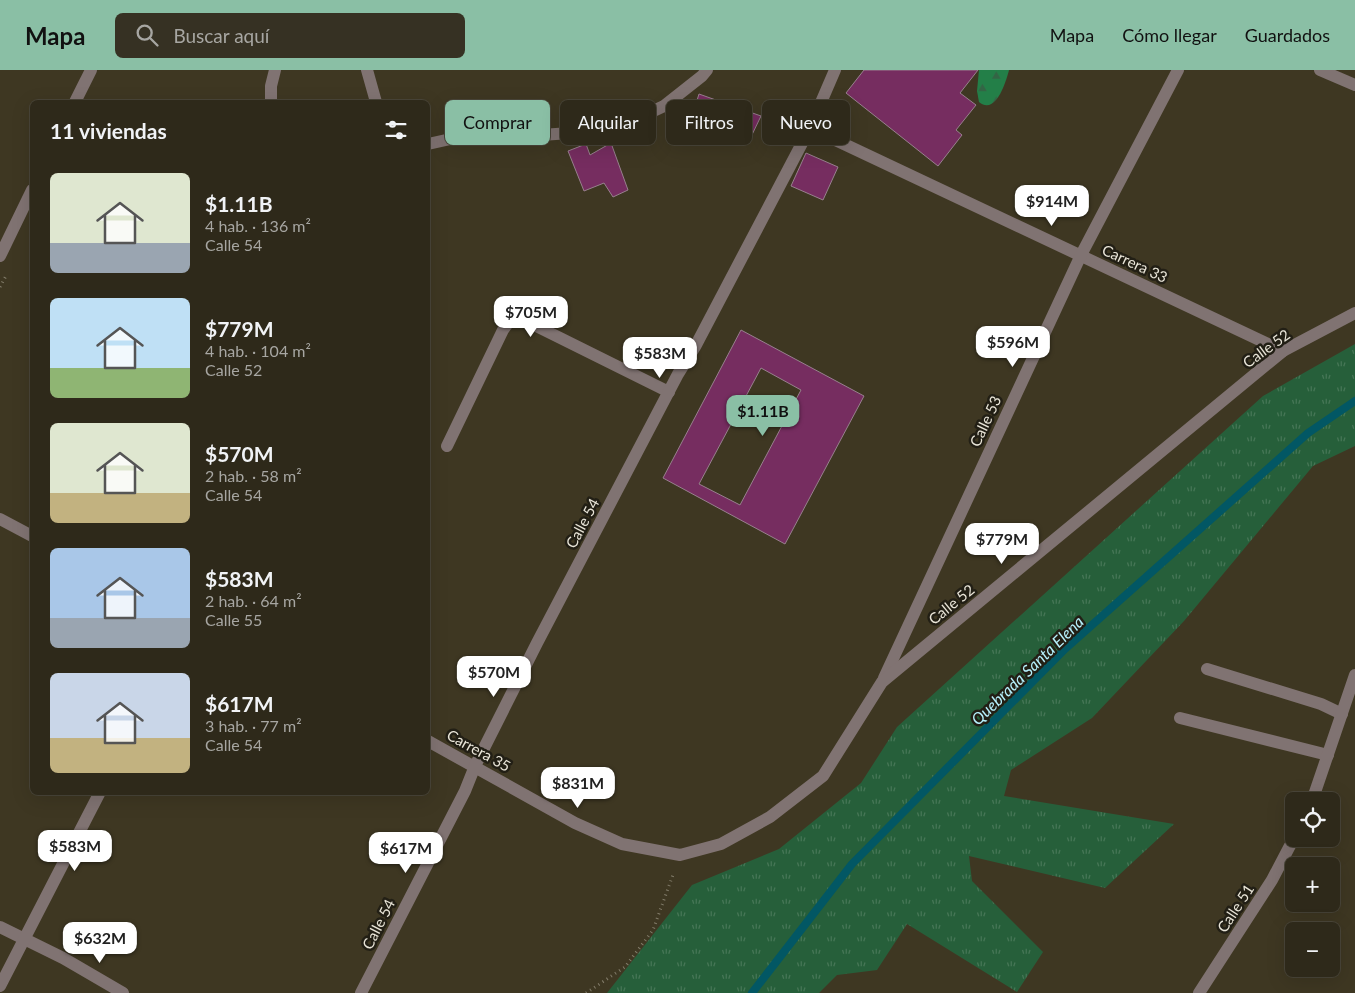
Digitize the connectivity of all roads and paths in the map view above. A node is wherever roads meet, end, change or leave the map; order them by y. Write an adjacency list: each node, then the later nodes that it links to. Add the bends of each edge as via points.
1 (91, 70): 10 (street)
2 (275, 70): 11 (street)
3 (355, 70): 8 (street)
4 (707, 70): 14 (street, via 664,106 634,120 585,132 512,137 473,134)
5 (836, 70): 13 (street, Calle 54)
6 (1178, 70): 18 (street, Calle 53)
7 (1320, 70): 9 (street)
8 (368, 72): 12 (street)
9 (1355, 85)
10 (76, 100)
11 (271, 100)
12 (375, 100)
13 (823, 100)
14 (430, 144)
15 (801, 145): 22 (street, Calle 54)
16 (846, 145): 18 (street, Carrera 33)
17 (30, 194): 19 (street)
18 (1081, 255): 21 (street, Carrera 33); 28 (street, Calle 53)
19 (0, 256)
20 (1355, 313): 21 (street, Calle 52)
21 (1283, 351): 28 (street, Calle 52)
22 (669, 392): 23 (street, via 526,321 512,319 503,330); 33 (street, Calle 54)
23 (447, 446)
24 (0, 519): 25 (street)
25 (30, 535)
26 (1207, 669): 29 (street, via 1321,704)
27 (1355, 675): 29 (street)
28 (882, 682): 37 (street, Calle 52, via 823,776 754,826 721,844)
29 (1342, 714): 32 (street)
30 (1180, 718): 32 (street)
31 (430, 742): 33 (street, Carrera 35)
32 (1328, 755): 34 (street)
33 (475, 766): 37 (street, Carrera 35, via 575,823 622,844); 42 (street, Calle 54)
34 (1315, 792)
35 (98, 795): 39 (street)
36 (1289, 847): 44 (street, Calle 51, via 1272,880)
37 (680, 855): 43 (path, via 652,930 625,967)
38 (0, 928): 39 (street)
39 (24, 939): 40 (street); 41 (street)
40 (0, 986)
41 (123, 993)
42 (361, 993)
43 (586, 993)
44 (1199, 993)

